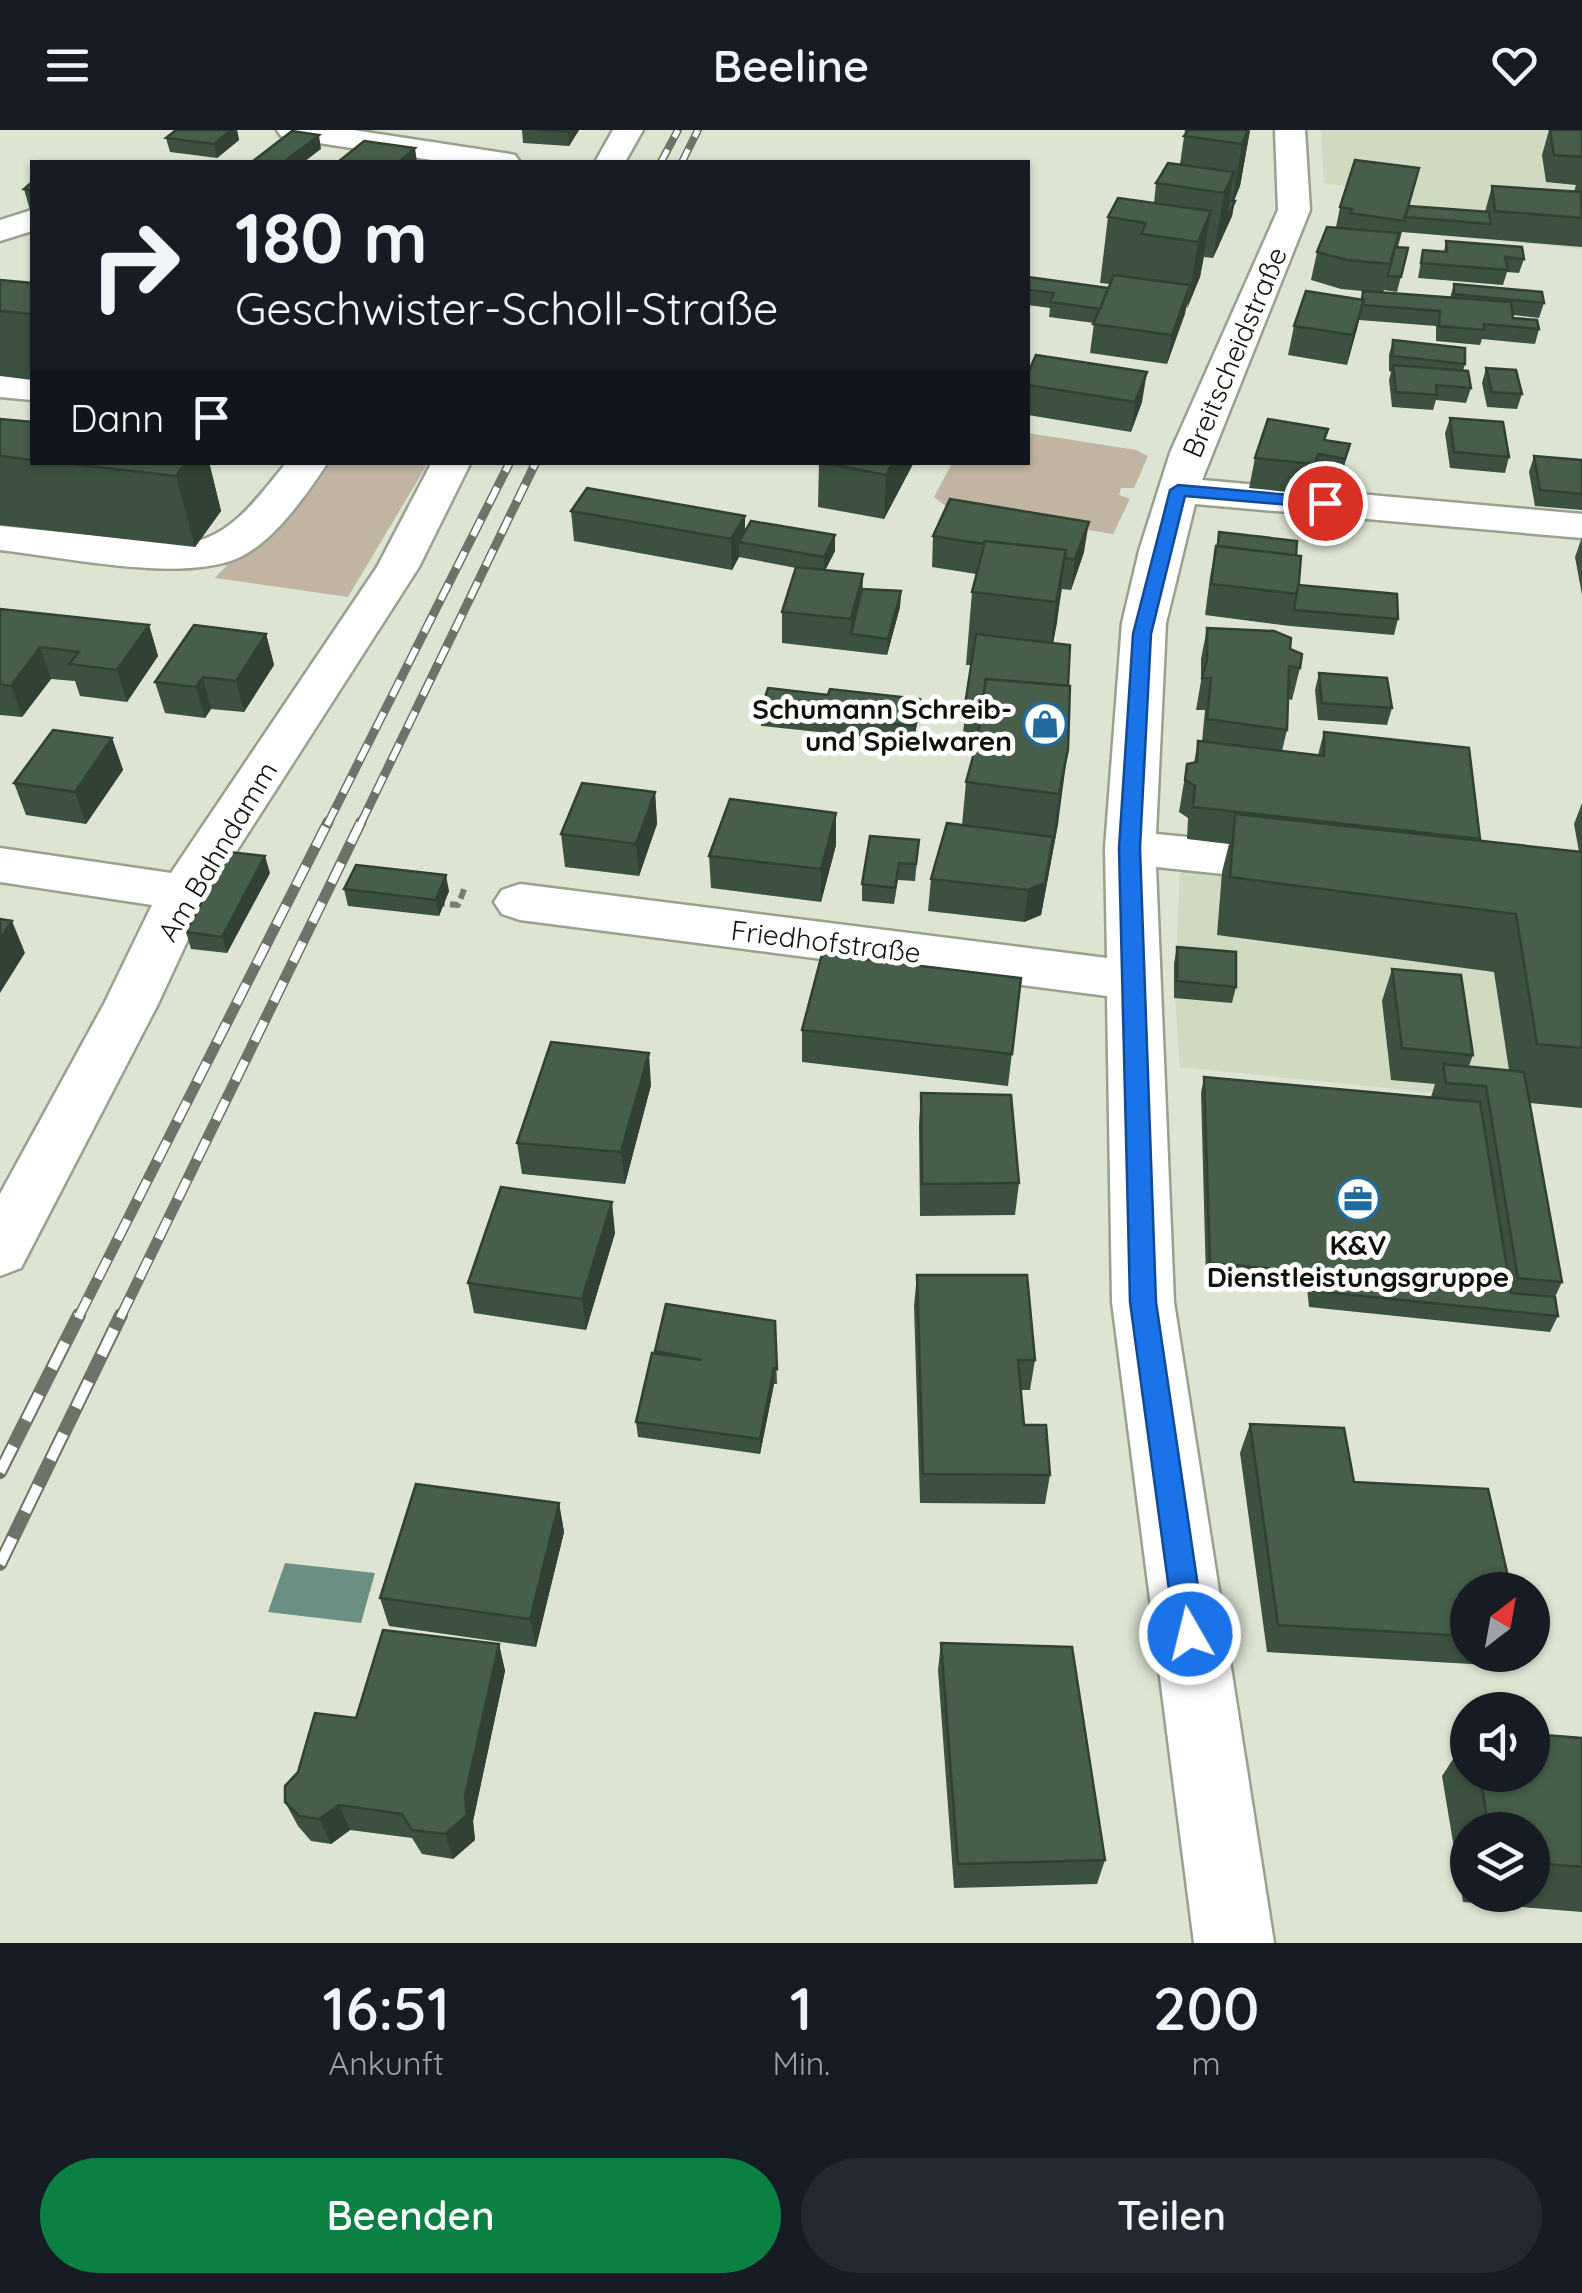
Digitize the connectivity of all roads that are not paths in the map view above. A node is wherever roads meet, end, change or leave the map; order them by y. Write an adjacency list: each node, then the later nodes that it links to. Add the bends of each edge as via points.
1 (292, 130): 4 (street)
2 (628, 130): 5 (street)
3 (1290, 130): 12 (street, Breitscheidstraße, via 1294,210)
4 (491, 160)
5 (611, 160)
6 (30, 221): 7 (street)
7 (0, 231)
8 (0, 386): 9 (street)
9 (30, 389)
10 (306, 465): 14 (street, via 244,533 206,554)
11 (450, 465): 18 (street, Am Bahndamm, via 398,567)
12 (1178, 490): 13 (street); 15 (street, Breitscheidstraße, via 1142,634)
13 (1582, 526)
14 (0, 538)
15 (1130, 848): 17 (street); 20 (street, Breitscheidstraße)
16 (0, 865): 18 (street)
17 (1346, 870)
18 (184, 892): 21 (street, Am Bahndamm)
19 (520, 902): 20 (street, Friedhofstraße)
20 (1131, 980): 22 (street, Breitscheidstraße, via 1143,1302)
21 (0, 1250)
22 (1234, 1943)

